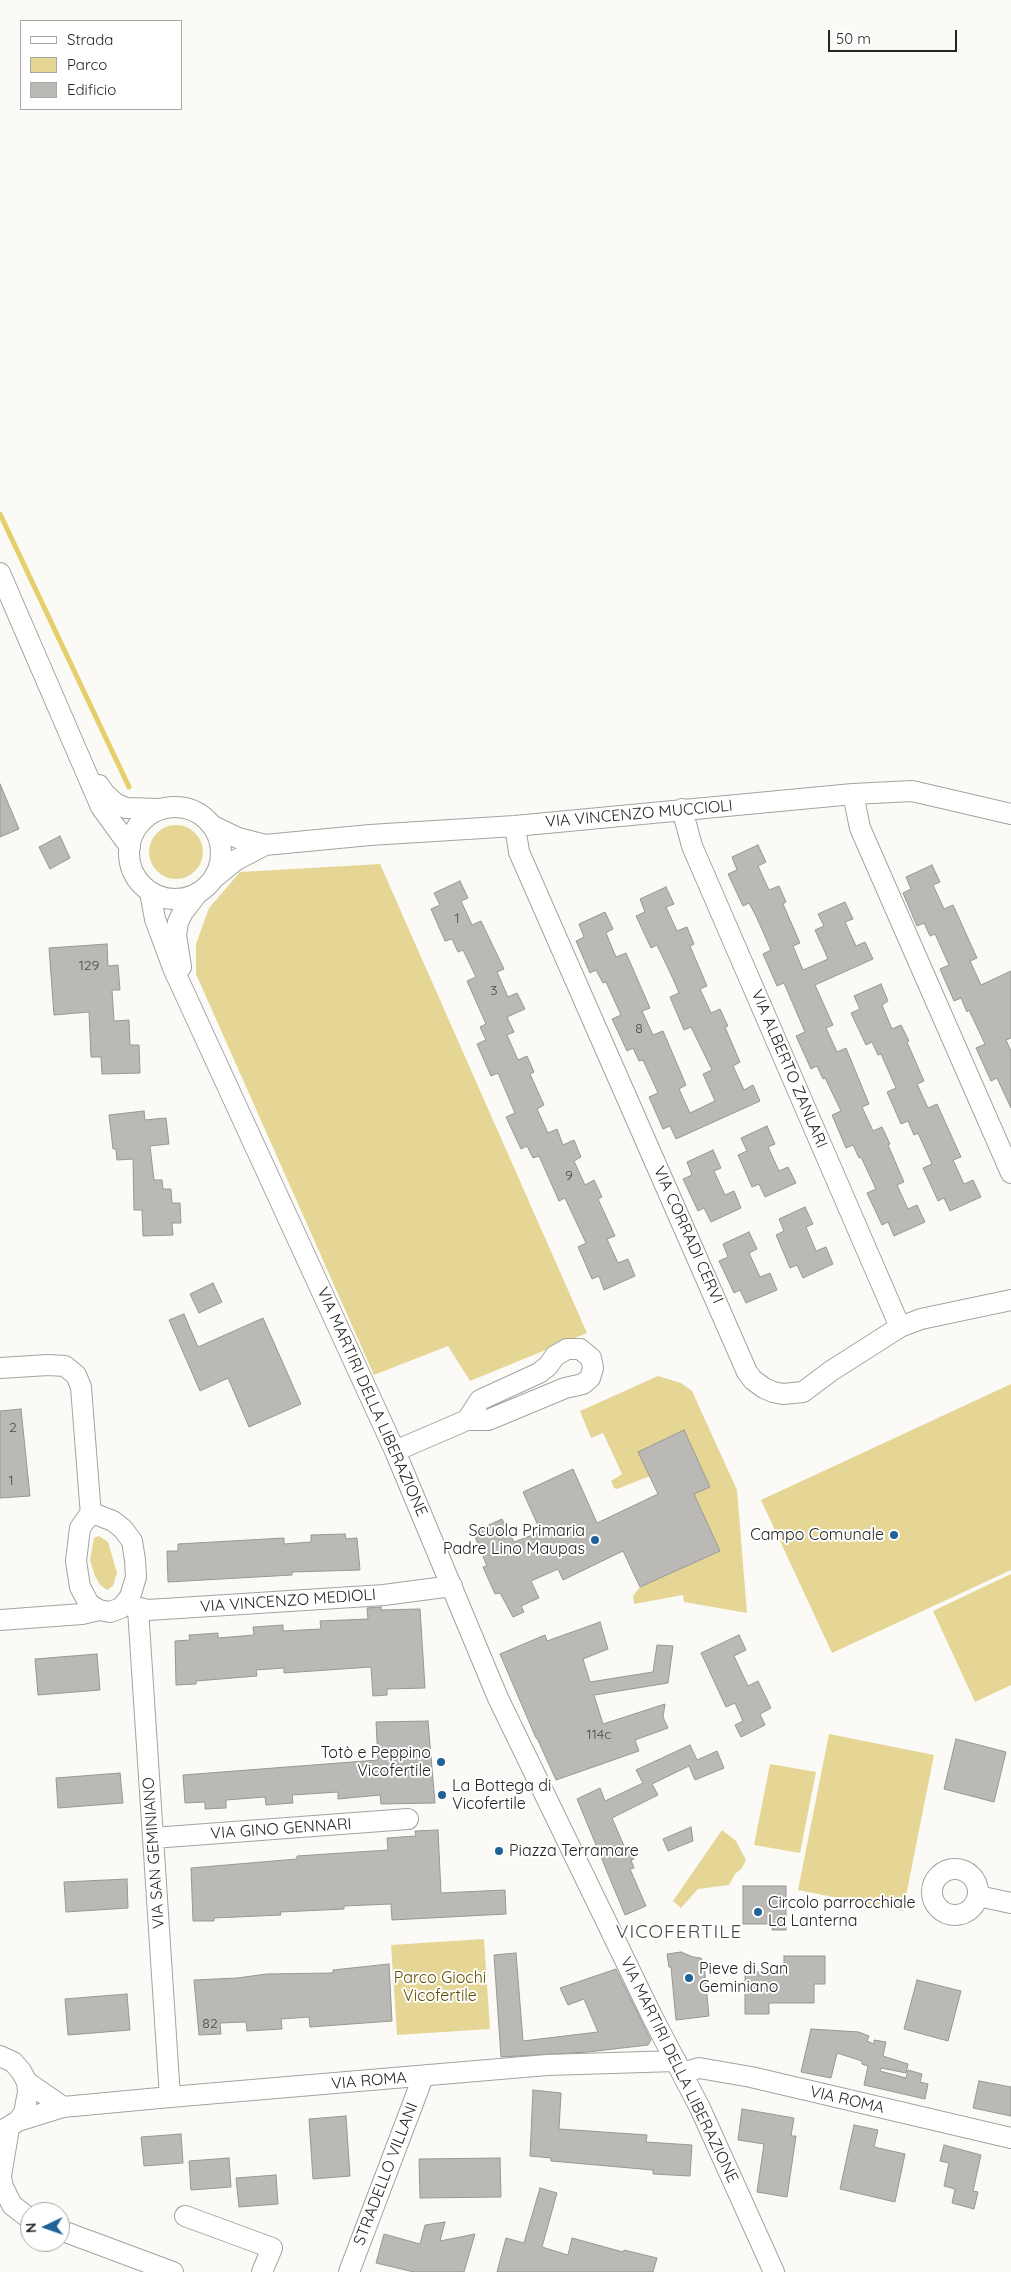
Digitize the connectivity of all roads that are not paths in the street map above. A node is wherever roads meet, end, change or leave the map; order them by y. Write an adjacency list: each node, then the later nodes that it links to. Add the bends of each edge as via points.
1 (0, 573): 2 (street)
2 (75, 745): 4 (street, via 114,804 126,808); 10 (street, via 101,807)
3 (853, 794): 5 (street, VIA VINCENZO MUCCIOLI); 6 (street, VIA VINCENZO MUCCIOLI, via 912,791); 15 (street, via 860,828)
4 (161, 809): 7 (street, via 190,810); 10 (street, via 140,824)
5 (682, 809): 8 (street, VIA VINCENZO MUCCIOLI); 17 (street, VIA ALBERTO ZANLARI, via 692,846)
6 (1011, 814)
7 (213, 826): 9 (street); 11 (street, via 221,852 220,866)
8 (516, 826): 9 (street, VIA VINCENZO MUCCIOLI, via 370,835); 17 (street, VIA CORRADI CERVI, via 520,852 753,1380 773,1392 803,1392)
9 (265, 846): 11 (street, VIA MARTIRI DELLA LIBERAZIONE, via 236,860)
10 (130, 847): 12 (street, via 133,872)
11 (214, 878): 13 (street, VIA MARTIRI DELLA LIBERAZIONE)
12 (150, 892): 13 (street, VIA MARTIRI DELLA LIBERAZIONE, via 173,900); 14 (street, VIA MARTIRI DELLA LIBERAZIONE, via 162,940)
13 (197, 894): 14 (street, VIA MARTIRI DELLA LIBERAZIONE, via 183,912 176,935)
14 (186, 994): 20 (street, VIA MARTIRI DELLA LIBERAZIONE)
15 (1011, 1174)
16 (1011, 1300): 17 (street, VIA CORRADI CERVI, via 929,1317)
17 (900, 1327)
18 (0, 1368): 21 (street, via 65,1366 76,1375 81,1387)
19 (467, 1420): 19 (street, via 488,1420 565,1388 583,1384 592,1373 590,1358 580,1349 567,1349 539,1373 480,1400); 20 (street)
20 (395, 1451): 22 (street, VIA MARTIRI DELLA LIBERAZIONE)
21 (91, 1516): 23 (street, via 96,1514 113,1521 132,1541 136,1577 130,1597); 24 (street, via 80,1528 76,1561 80,1587 89,1604)
22 (452, 1586): 23 (street, VIA VINCENZO MEDIOLI, via 377,1595 148,1610); 31 (street, VIA MARTIRI DELLA LIBERAZIONE, via 498,1698)
23 (131, 1606): 24 (street, via 110,1612); 27 (street, VIA SAN GEMINIANO)
24 (99, 1610): 25 (street)
25 (0, 1620)
26 (408, 1819): 27 (street, VIA GINO GENNARI)
27 (153, 1838): 34 (street, VIA SAN GEMINIANO)
28 (978, 1896): 29 (street)
29 (1011, 1904)
30 (0, 2056): 33 (street, via 13,2062)
31 (679, 2067): 32 (street, VIA ROMA, via 547,2065); 37 (street, VIA ROMA, via 750,2077); 45 (street, VIA MARTIRI DELLA LIBERAZIONE)
32 (423, 2077): 34 (street, VIA ROMA); 44 (street, STRADELLO VILLANI)
33 (27, 2082): 35 (street); 36 (street, via 28,2103)
34 (170, 2097): 35 (street, VIA ROMA)
35 (63, 2107): 36 (street, VIA ROMA)
36 (9, 2127): 38 (street)
37 (1011, 2138)
38 (1, 2174): 39 (street, via 3,2188 12,2205)
39 (20, 2211)
40 (185, 2216): 43 (street, via 272,2248)
41 (70, 2234): 42 (street)
42 (173, 2272)
43 (262, 2272)
44 (349, 2272)
45 (774, 2272)

